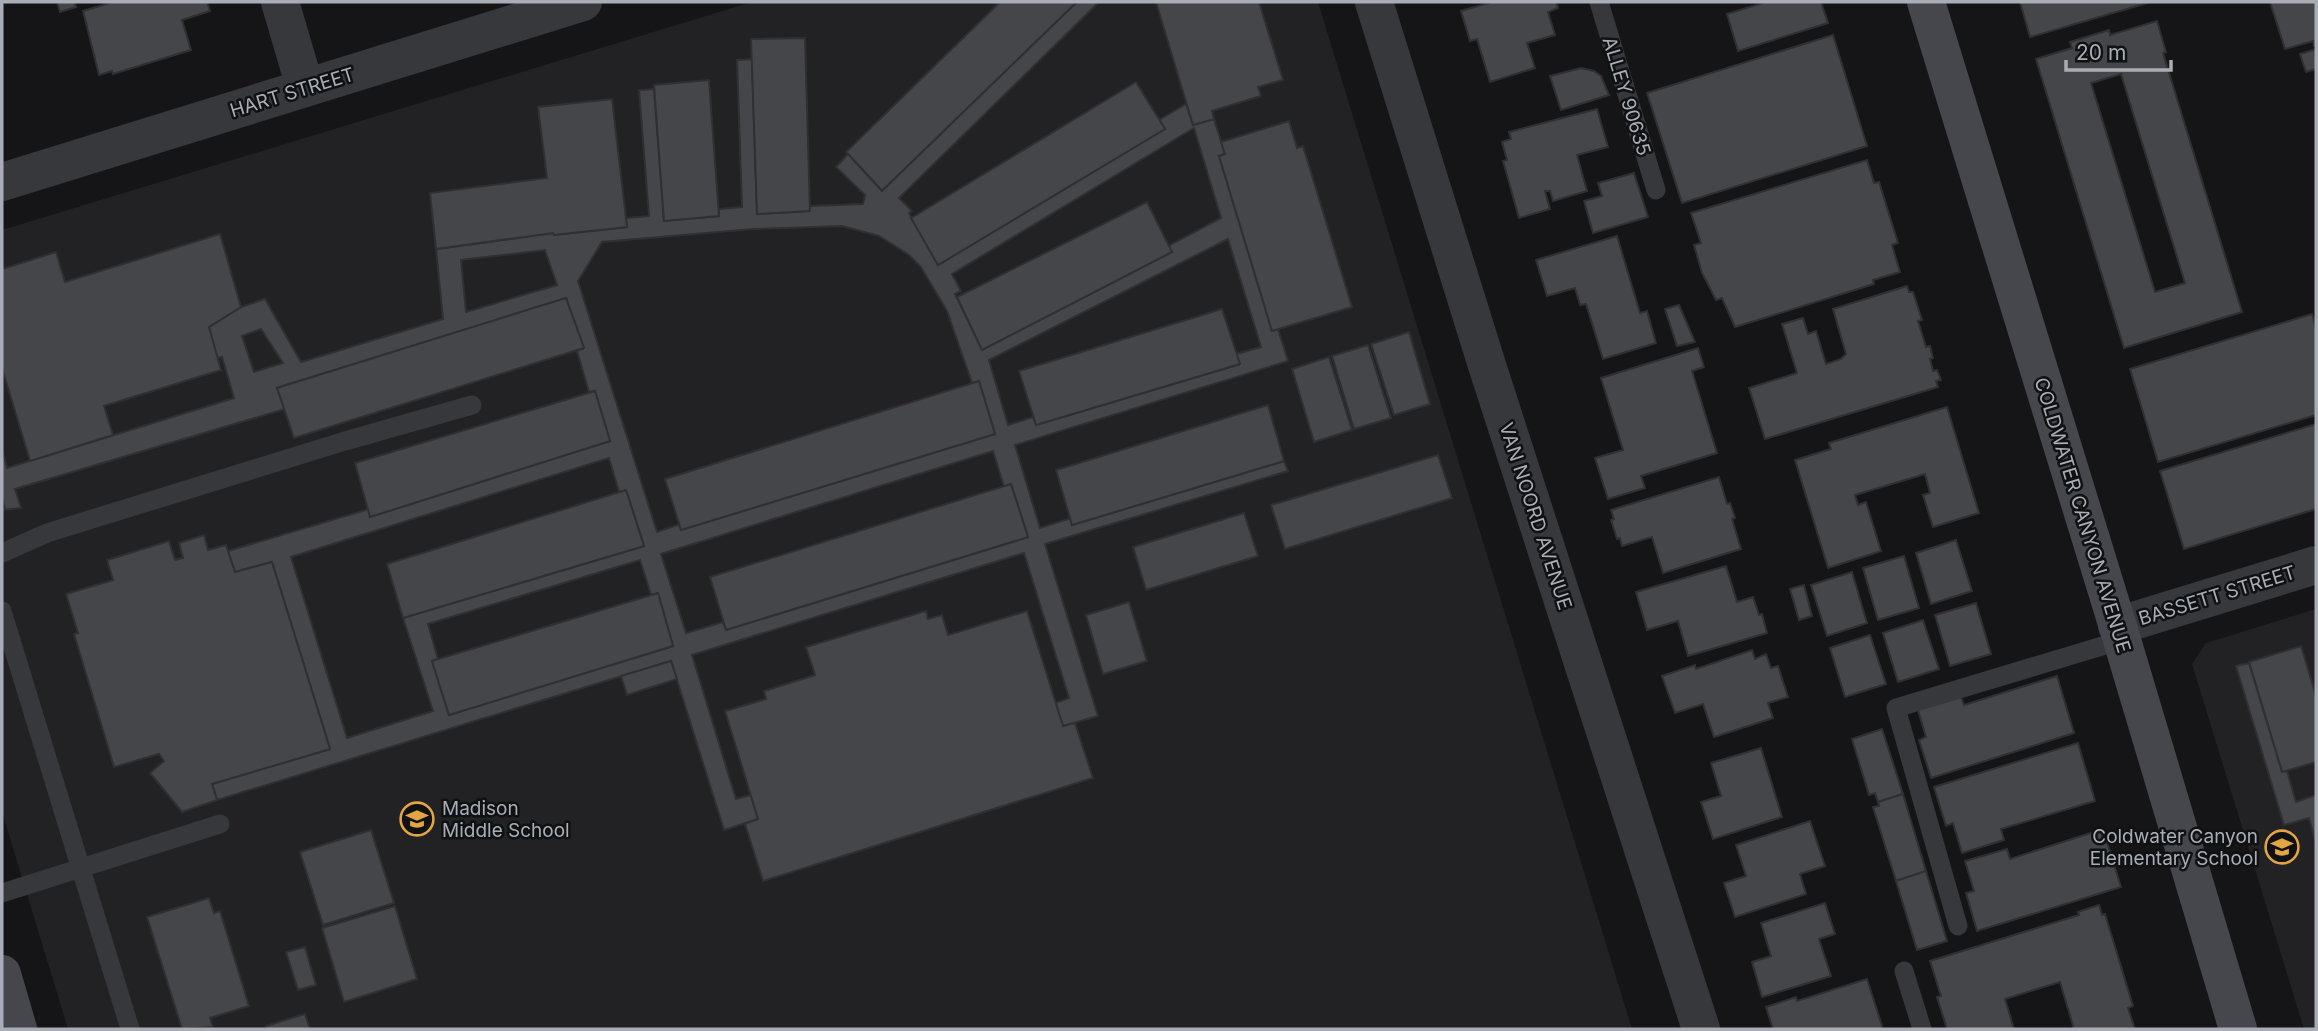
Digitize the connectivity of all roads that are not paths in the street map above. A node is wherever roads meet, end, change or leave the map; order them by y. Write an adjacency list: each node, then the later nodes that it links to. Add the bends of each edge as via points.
1 (279, 2): 6 (street)
2 (583, 2): 6 (street, HART STREET)
3 (1374, 2): 22 (street, VAN NOORD AVENUE)
4 (1599, 2): 8 (lane, ALLEY 90635)
5 (1926, 2): 13 (main road, COLDWATER CANYON AVENUE)
6 (305, 87): 7 (street, HART STREET)
7 (2, 182)
8 (1656, 190)
9 (472, 405): 10 (lane, via 47,533)
10 (2, 553)
11 (2316, 565): 13 (street, BASSETT STREET)
12 (2, 611): 15 (lane)
13 (2120, 633): 17 (lane, via 1896,708); 24 (main road, COLDWATER CANYON AVENUE)
14 (220, 824): 15 (lane)
15 (80, 868): 16 (lane); 21 (lane)
16 (2, 892)
17 (1958, 926)
18 (1904, 971): 23 (lane)
19 (2, 974): 20 (main road)
20 (18, 1029)
21 (130, 1029)
22 (1701, 1029)
23 (1922, 1029)
24 (2238, 1029)

